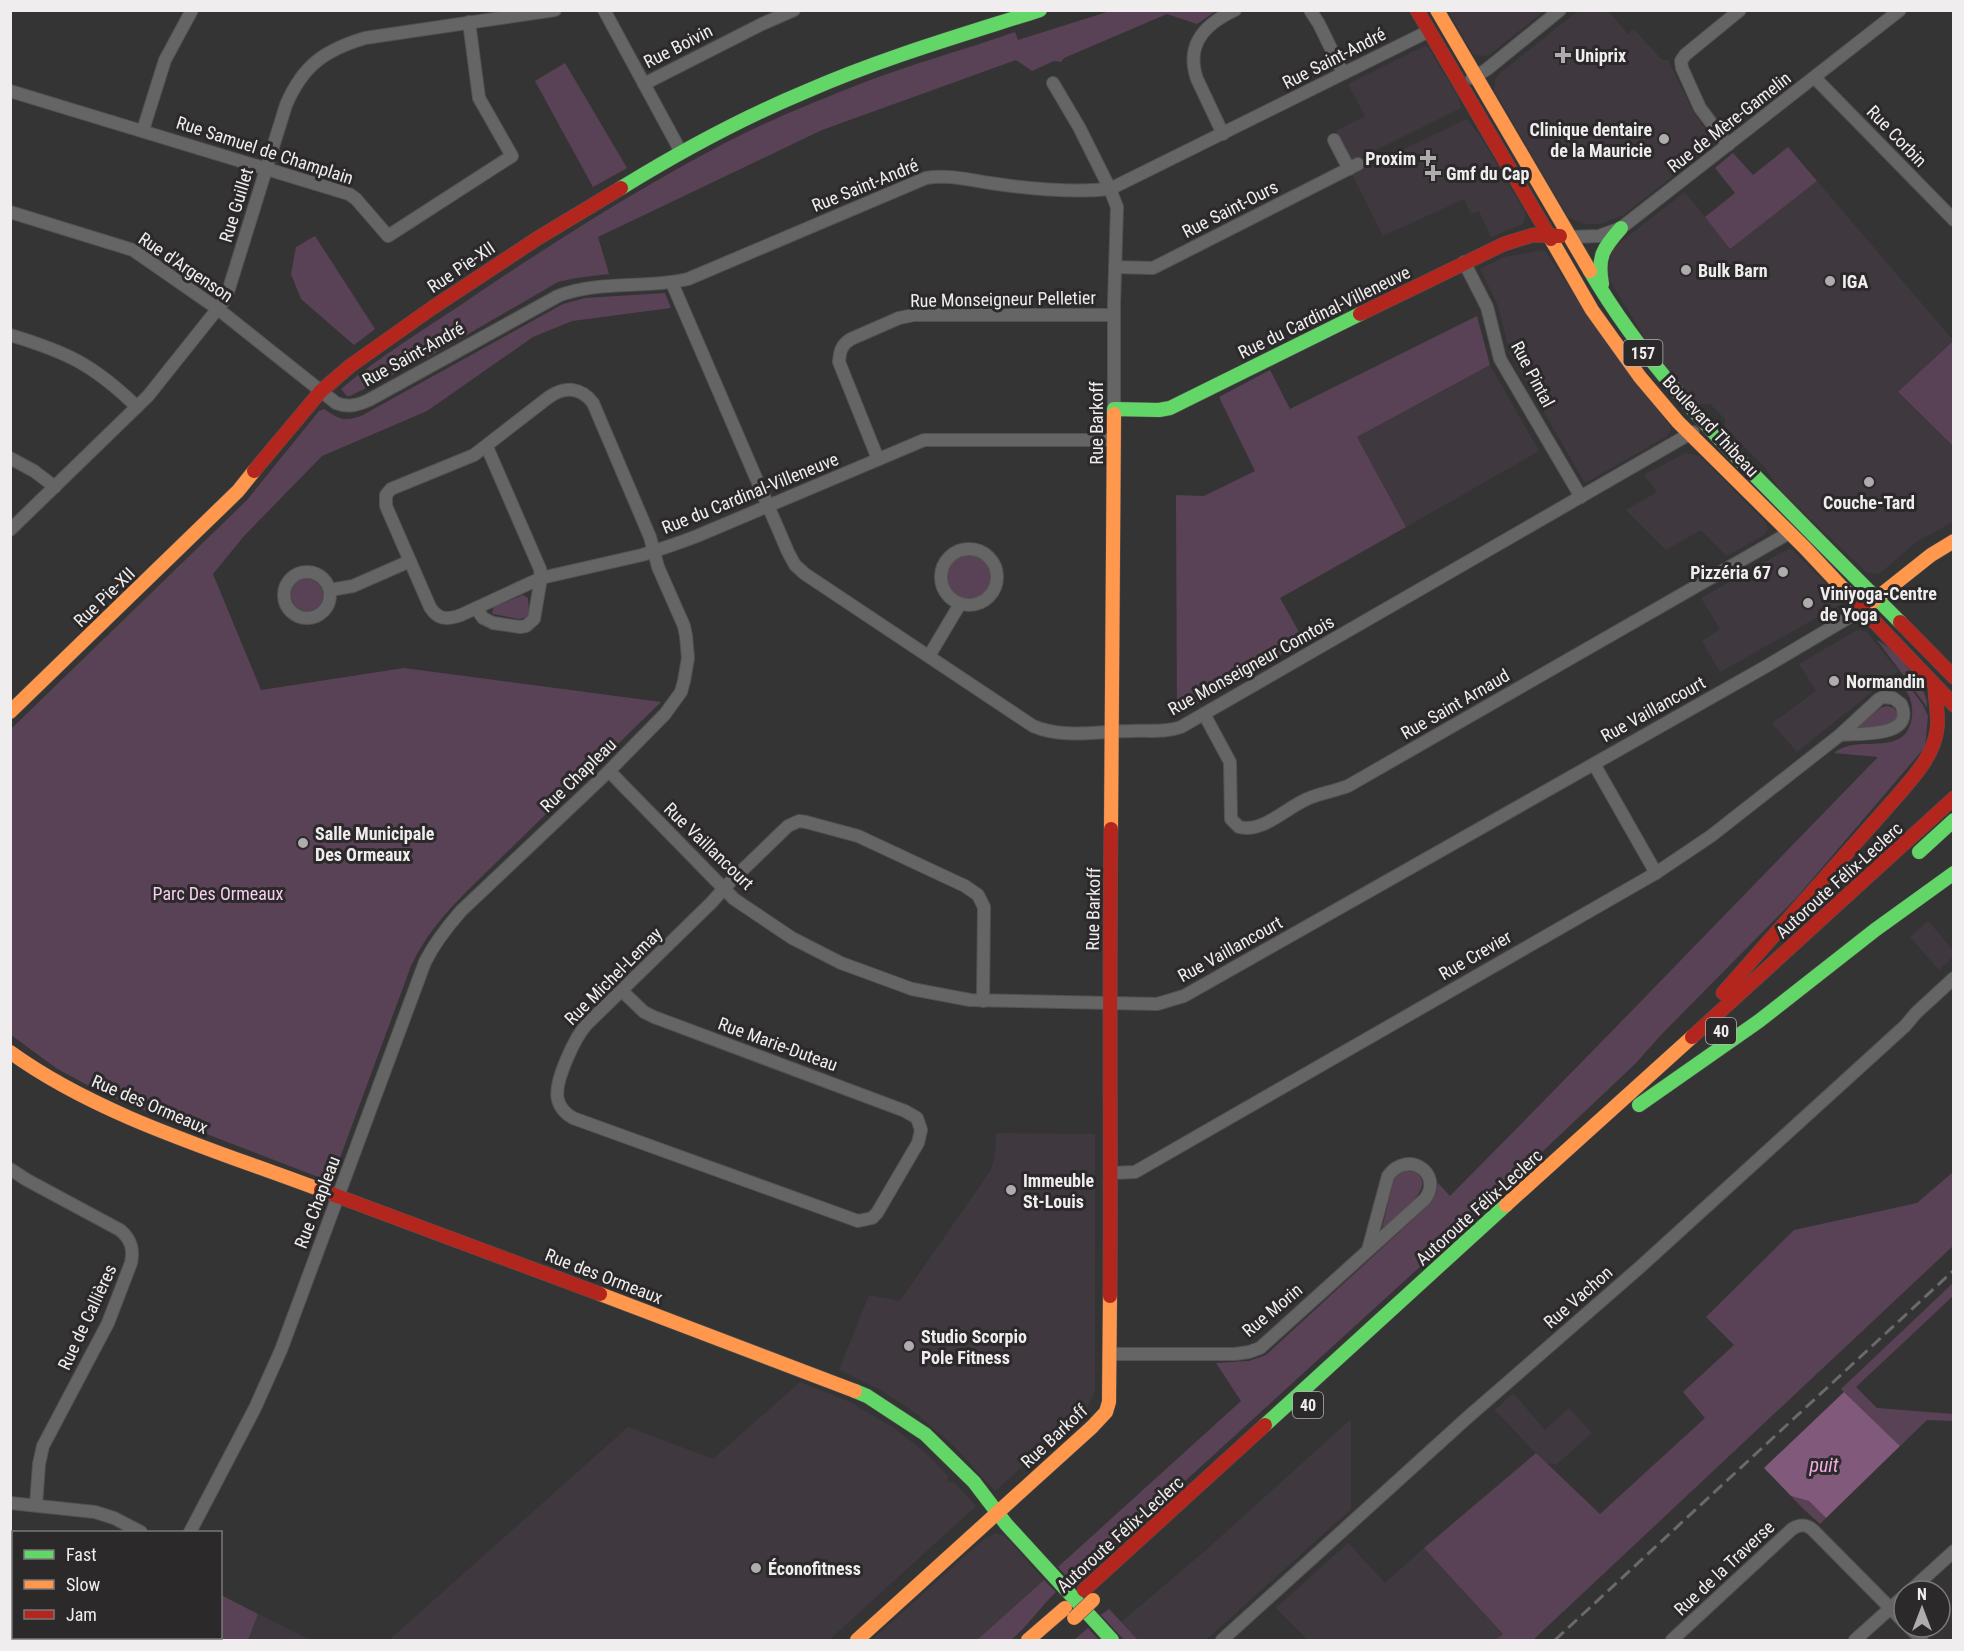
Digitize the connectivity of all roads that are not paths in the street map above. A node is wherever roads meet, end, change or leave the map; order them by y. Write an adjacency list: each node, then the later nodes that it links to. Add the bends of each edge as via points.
1 (192, 10): 22 (street, via 165,60)
2 (555, 10): 13 (street, Rue Guillet)
3 (604, 10): 19 (street)
4 (1236, 10): 23 (street, via 1204,31 1193,57 1197,79)
5 (1311, 10): 15 (street)
6 (1417, 10): 14 (main road, Boulevard Thibeau / 157)
7 (1437, 10): 16 (main road, Boulevard Thibeau / 157)
8 (1560, 10): 16 (street)
9 (1740, 10): 25 (street, via 1681,61 1700,108)
10 (1900, 10): 17 (street, Rue de Mère-Gamelin)
11 (787, 12): 19 (street, Rue Boivin)
12 (1031, 12): 26 (main road, Rue Pie-XII, via 827,82)
13 (469, 22): 27 (street, Rue Guillet, via 365,38 320,57 291,92); 27 (street, Rue Samuel de Champlain, via 479,98 512,156 388,236 353,196)
14 (1429, 31): 15 (street, Rue Saint-André); 20 (main road, Boulevard Thibeau / 157)
15 (1343, 74): 23 (street, Rue Saint-André)
16 (1475, 76): 20 (street); 33 (main road, Boulevard Thibeau / 157)
17 (1815, 78): 25 (street, Rue de Mère-Gamelin); 30 (street, Rue Corbin)
18 (1053, 83): 28 (street, Rue Barkoff)
19 (644, 84): 26 (street)
20 (1460, 84): 32 (main road, Boulevard Thibeau / 157)
21 (10, 91): 22 (street, Rue Samuel de Champlain)
22 (143, 130): 27 (street, Rue Samuel de Champlain)
23 (1223, 134): 28 (street, Rue Saint-André)
24 (1334, 140): 35 (street, Rue Saint-Ours, via 1353,167 1153,268)
25 (1728, 145): 31 (street, Rue de Mère-Gamelin)
26 (681, 152): 41 (main road, Rue Pie-XII, via 459,290 350,366)
27 (267, 168): 38 (street, Rue Guillet, via 227,295)
28 (1110, 189): 35 (street, Rue Barkoff, via 1117,207); 36 (street, Rue Saint-André, via 1083,192 945,176 926,178)
29 (10, 212): 38 (street, Rue d'Argenson, via 133,250)
30 (1953, 220)
31 (1621, 228): 33 (street, Rue de Mère-Gamelin, via 1599,236); 37 (main road, via 1600,256)
32 (1548, 235): 33 (main road, Rue du Cardinal-Villeneuve); 34 (main road, Rue du Cardinal-Villeneuve, via 1533,235 1504,244); 45 (main road, Boulevard Thibeau / 157, via 1620,350)
33 (1570, 237): 37 (main road, Boulevard Thibeau / 157)
34 (1464, 262): 43 (main road, Rue du Cardinal-Villeneuve, via 1176,405 1159,410); 51 (street, Rue Pintal, via 1487,308 1500,359)
35 (1115, 267): 39 (street, Rue Barkoff)
36 (672, 283): 41 (street, Rue Saint-André, via 566,293 359,404 340,405); 52 (street, Rue Monseigneur Comtois)
37 (1604, 296): 44 (main road, Boulevard Thibeau / 157, via 1653,365)
38 (218, 309): 41 (street, Rue d'Argenson); 42 (street, Rue Guillet)
39 (1113, 315): 43 (street, Rue Barkoff); 49 (street, Rue Monseigneur Pelletier, via 914,315 851,339 844,344 838,362)
40 (10, 334): 42 (street, via 82,362)
41 (321, 391): 68 (main road, Rue Pie-XII, via 238,491)
42 (137, 407): 50 (street, Rue Guillet)
43 (1114, 409): 46 (main road, Rue Barkoff)
44 (1704, 424): 45 (street, Rue Monseigneur Comtois); 60 (main road, Boulevard Thibeau / 157)
45 (1690, 434): 51 (street, Rue Monseigneur Comtois); 54 (main road, Boulevard Thibeau / 157)
46 (1114, 440): 49 (street, Rue du Cardinal-Villeneuve, via 924,440); 70 (main road, Rue Barkoff)
47 (487, 447): 56 (street, Rue Chapleau, via 561,390 575,389 586,394 593,402); 57 (street, Rue Chapleau, via 391,489 386,495 386,506); 58 (street)
48 (10, 458): 50 (street)
49 (878, 459): 52 (street, Rue du Cardinal-Villeneuve)
50 (55, 487): 53 (street, Rue Guillet)
51 (1581, 497): 69 (street, Rue Monseigneur Comtois)
52 (768, 506): 56 (street, Rue du Cardinal-Villeneuve); 64 (street, Rue Monseigneur Comtois, via 795,565)
53 (10, 530)
54 (1789, 533): 63 (main road, Boulevard Thibeau / 157); 69 (street, Rue Saint Arnaud, via 1348,786 1308,798 1252,828 1239,827 1231,819 1230,762)
55 (1953, 541): 60 (main road, via 1925,558)
56 (654, 551): 58 (street, Rue du Cardinal-Villeneuve); 73 (street, Rue Chapleau, via 684,626 688,658 684,681 675,702)
57 (410, 561): 59 (street, via 352,586); 62 (street, Rue Chapleau, via 436,615 453,618)
58 (541, 578): 62 (street, Rue Chapleau); 62 (street, via 534,619 526,626 487,621)
59 (330, 590)
60 (1878, 599): 63 (main road); 65 (main road, Boulevard Thibeau / 157)
61 (960, 604): 61 (street, via 983,602 995,589 996,568 981,551 956,552 943,566 945,592); 64 (street)
62 (476, 608)
63 (1863, 609): 66 (main road, Boulevard Thibeau / 157); 72 (street, Rue Vaillancourt)
64 (929, 656): 70 (street, Rue Monseigneur Comtois, via 1033,726 1066,732)
65 (1953, 677)
66 (1935, 686): 67 (main road, Boulevard Thibeau / 157); 88 (main road, via 1936,733 1920,769)
67 (1953, 705)
68 (10, 712)
69 (1204, 714): 70 (street, Rue Monseigneur Comtois, via 1174,730)
70 (1113, 732): 85 (main road, Rue Barkoff)
71 (1840, 735): 71 (street, Rue Crevier, via 1895,729 1903,718 1901,704 1888,696 1879,699); 79 (street, Rue Crevier, via 1711,836)
72 (1594, 764): 79 (street); 85 (street, Rue Vaillancourt, via 1184,996 1157,1004)
73 (609, 771): 81 (street, Rue Vaillancourt); 92 (street, Rue Chapleau, via 441,934 425,962)
74 (1951, 800): 88 (main road, Autoroute Félix-Leclerc / 40)
75 (1953, 820): 77 (main road, Autoroute Félix-Leclerc)
76 (1953, 825): 77 (main road)
77 (1922, 849): 78 (main road, Autoroute Félix-Leclerc)
78 (1905, 864)
79 (1656, 873): 91 (street, Rue Crevier, via 1135,1172)
80 (1953, 873): 86 (main road, 40, via 1759,1021 1635,1108)
81 (724, 889): 83 (street, Rue Michel-Lemay); 84 (street, Rue Vaillancourt, via 770,925 841,963 912,989); 84 (street, Rue Michel-Lemay, via 793,823 806,822 858,836 978,895 984,913)
82 (1953, 978): 106 (street, Rue Vachon, via 1648,1260)
83 (622, 991): 89 (street, Rue Marie-Duteau, via 654,1017 905,1111 917,1118); 89 (street, Rue Michel-Lemay, via 573,1042 557,1094 562,1108 573,1118 858,1221 877,1213 918,1143)
84 (983, 1001): 85 (street, Rue Vaillancourt)
85 (1110, 1004): 91 (main road, Rue Barkoff)
86 (1716, 1035)
87 (10, 1052): 92 (main road, Rue des Ormeaux, via 102,1106)
88 (1665, 1062): 104 (main road, Autoroute Félix-Leclerc / 40, via 1068,1617)
89 (921, 1128)
90 (10, 1169): 96 (street, Rue de Callières, via 120,1230 128,1238 133,1253 108,1323 43,1446)
91 (1111, 1173): 94 (main road, Rue Barkoff)
92 (338, 1196): 97 (main road, Rue des Ormeaux, via 867,1396 933,1441); 99 (street, Rue Chapleau, via 264,1390)
93 (1368, 1250): 93 (street, Rue Morin, via 1428,1194 1429,1178 1420,1167 1402,1164 1389,1176); 94 (street, Rue Morin, via 1253,1351)
94 (1110, 1354): 97 (main road, Rue Barkoff, via 1109,1402 1104,1414)
95 (10, 1503): 96 (street)
96 (36, 1505): 98 (street, via 95,1512)
97 (998, 1512): 103 (main road, Rue Barkoff); 105 (main road, Rue des Ormeaux)
98 (137, 1531)
99 (191, 1531)
100 (1953, 1551): 101 (street)
101 (1923, 1579)
102 (1890, 1608): 107 (street, Rue de la Traverse, via 1813,1530 1803,1525 1792,1529); 108 (street)
103 (857, 1641)
104 (1028, 1641)
105 (1112, 1641)
106 (1222, 1641)
107 (1672, 1641)
108 (1855, 1641)

